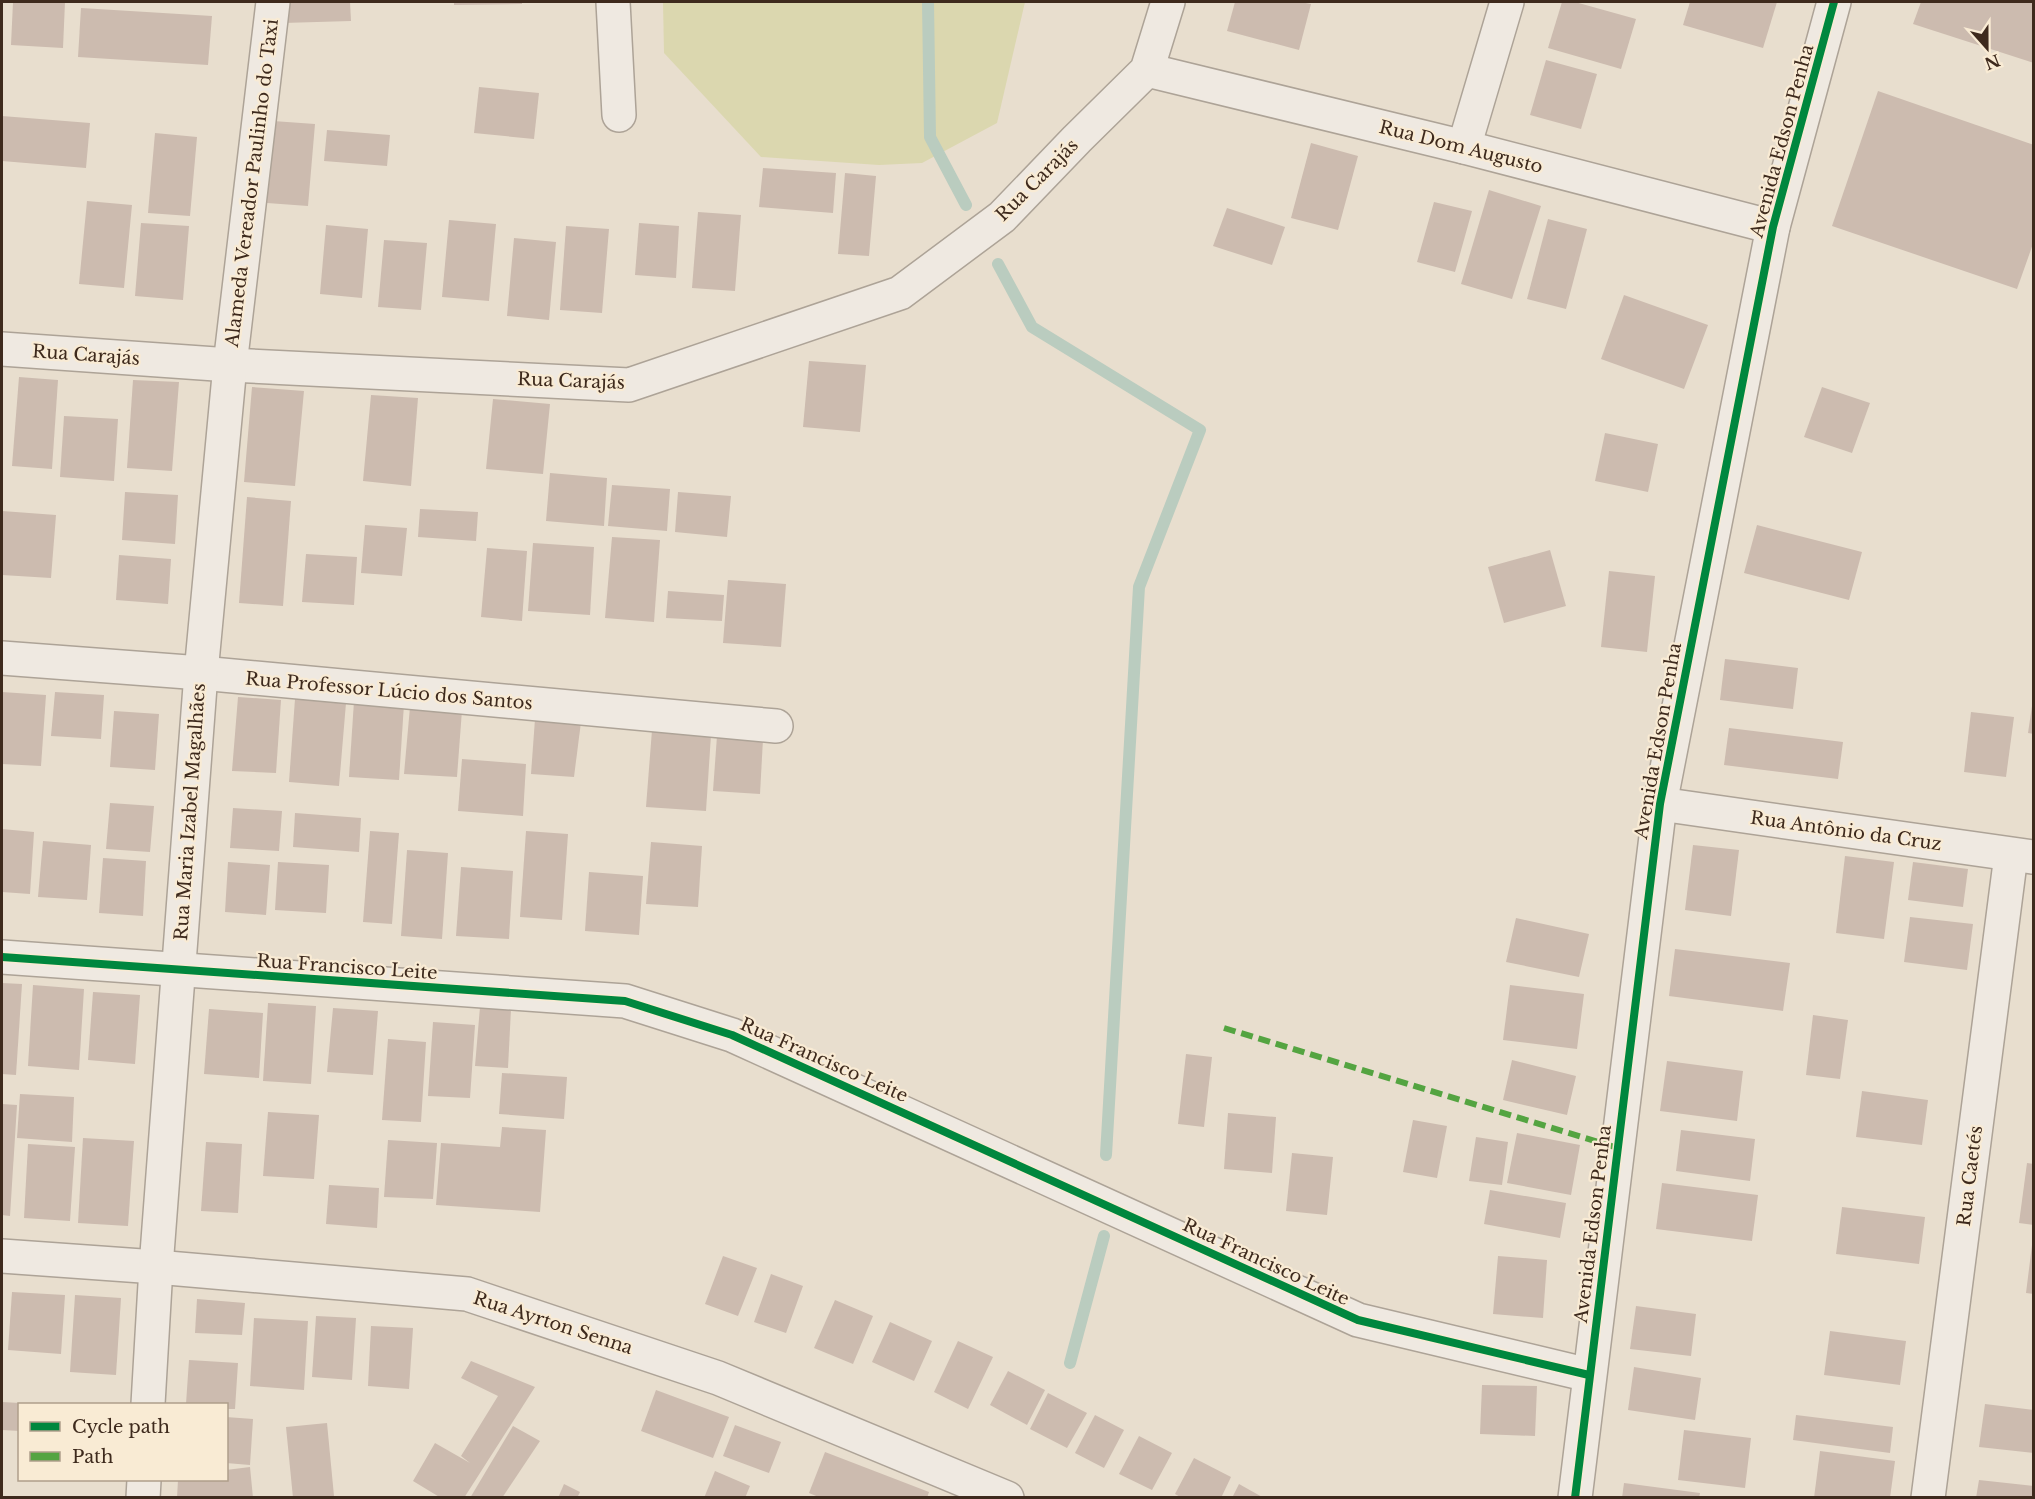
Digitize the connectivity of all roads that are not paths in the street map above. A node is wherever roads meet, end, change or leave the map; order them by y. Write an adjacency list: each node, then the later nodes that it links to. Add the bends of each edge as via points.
1 (273, 2): 11 (street, Alameda Vereador Paulinho do Taxi)
2 (613, 2): 7 (street)
3 (1168, 2): 6 (street)
4 (1507, 2): 8 (street)
5 (1834, 2): 9 (street, Avenida Edson Penha)
6 (1148, 70): 8 (street, Rua Dom Augusto); 11 (street, Rua Carajás, via 1002,217 900,293 629,385)
7 (619, 115)
8 (1464, 147): 9 (street, Rua Dom Augusto)
9 (1773, 227): 15 (street, Avenida Edson Penha)
10 (2, 349): 11 (street, Rua Carajás)
11 (230, 365): 13 (street, Rua Maria Izabel Magalhães)
12 (2, 658): 13 (street, Rua Professor Lúcio dos Santos)
13 (201, 673): 14 (street, Rua Professor Lúcio dos Santos); 18 (street, Rua Maria Izabel Magalhães)
14 (776, 726)
15 (1659, 804): 16 (street, Rua Antônio da Cruz); 21 (street, Avenida Edson Penha)
16 (2022, 856): 27 (street, Rua Caetés)
17 (2, 957): 18 (street, Rua Francisco Leite)
18 (179, 971): 20 (street, Rua Maria Izabel Magalhães); 21 (street, Rua Francisco Leite, via 625,1001 732,1035 1358,1320)
19 (2, 1256): 20 (street, Rua Ayrton Senna)
20 (156, 1267): 22 (street, Rua Maria Izabel Magalhães); 25 (street, Rua Ayrton Senna, via 467,1294 718,1378)
21 (1589, 1375): 26 (street, Avenida Edson Penha)
22 (148, 1403)
23 (144, 1481): 24 (street)
24 (143, 1497)
25 (1007, 1497)
26 (1575, 1497)
27 (1928, 1497)

